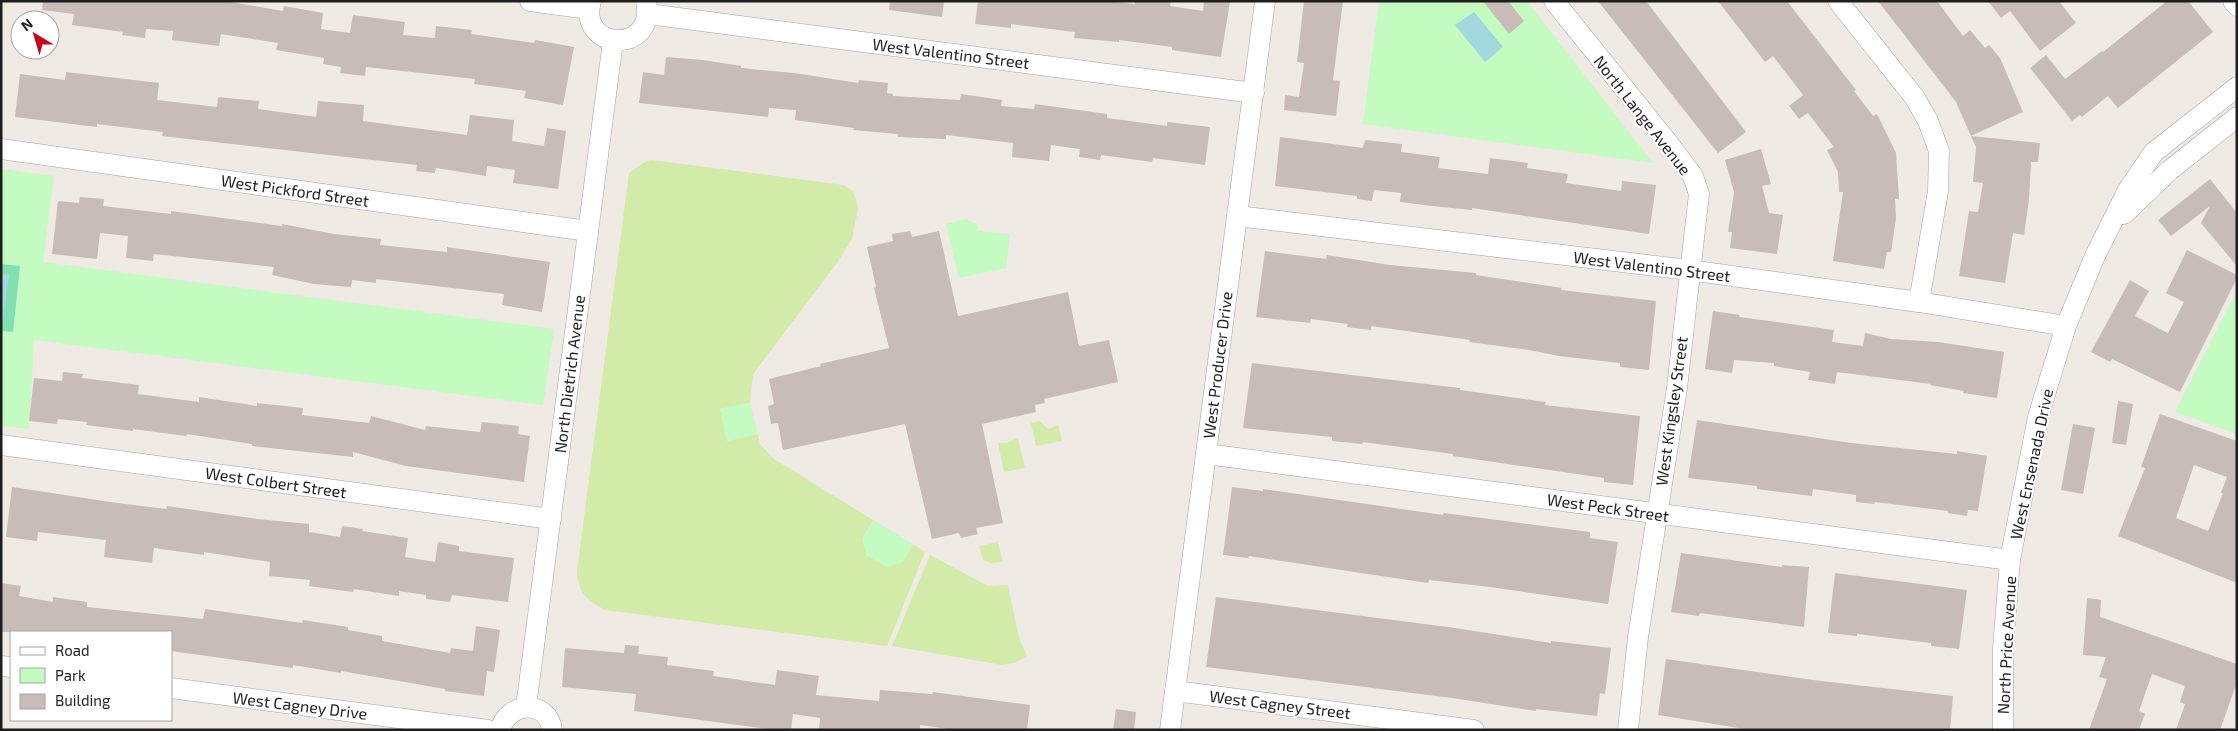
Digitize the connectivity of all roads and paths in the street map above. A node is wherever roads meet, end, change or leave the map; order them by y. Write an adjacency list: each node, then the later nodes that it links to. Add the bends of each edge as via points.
1 (530, 1): 6 (street)
2 (1265, 1): 11 (street, West Producer Drive)
3 (1554, 1): 17 (street, North Lange Avenue, via 1693,176 1699,194)
4 (1838, 1): 18 (street, via 1914,98 1928,121 1939,151 1938,191)
5 (2233, 1): 7 (street)
6 (590, 5): 9 (street, via 590,21 596,31)
7 (2237, 6)
8 (647, 7): 9 (street, via 645,25 638,34 628,40); 11 (street, West Valentino Street)
9 (613, 40): 16 (street, North Dietrich Avenue)
10 (2237, 87): 15 (street, West Ensenada Drive, via 2154,152 2128,190)
11 (1254, 93): 14 (street, West Producer Drive)
12 (2237, 117): 15 (street, West Ensenada Drive, via 2164,175)
13 (1, 149): 16 (street, West Pickford Street)
14 (1237, 216): 17 (street, West Valentino Street); 21 (street, West Producer Drive)
15 (2109, 230): 19 (street, West Ensenada Drive)
16 (588, 231): 23 (street, North Dietrich Avenue)
17 (1689, 270): 18 (street, West Valentino Street); 22 (street, West Kingsley Street, via 1677,388)
18 (1919, 302): 19 (street, West Valentino Street)
19 (2066, 326): 24 (street, West Ensenada Drive, via 2038,417)
20 (1, 445): 23 (street, West Colbert Street)
21 (1206, 454): 22 (street, West Peck Street); 26 (street, West Producer Drive)
22 (1656, 513): 24 (street, West Peck Street); 33 (street, West Kingsley Street)
23 (551, 519): 27 (street, North Dietrich Avenue)
24 (2010, 560): 34 (street, North Price Avenue)
25 (172, 688): 28 (street, West Cagney Drive)
26 (1175, 691): 31 (street, West Producer Drive); 32 (street, West Cagney Street)
27 (526, 707): 29 (street, via 508,713); 30 (street, via 546,716)
28 (488, 730)
29 (500, 730)
30 (552, 730)
31 (1170, 730)
32 (1474, 730)
33 (1628, 730)
34 (2003, 730)

